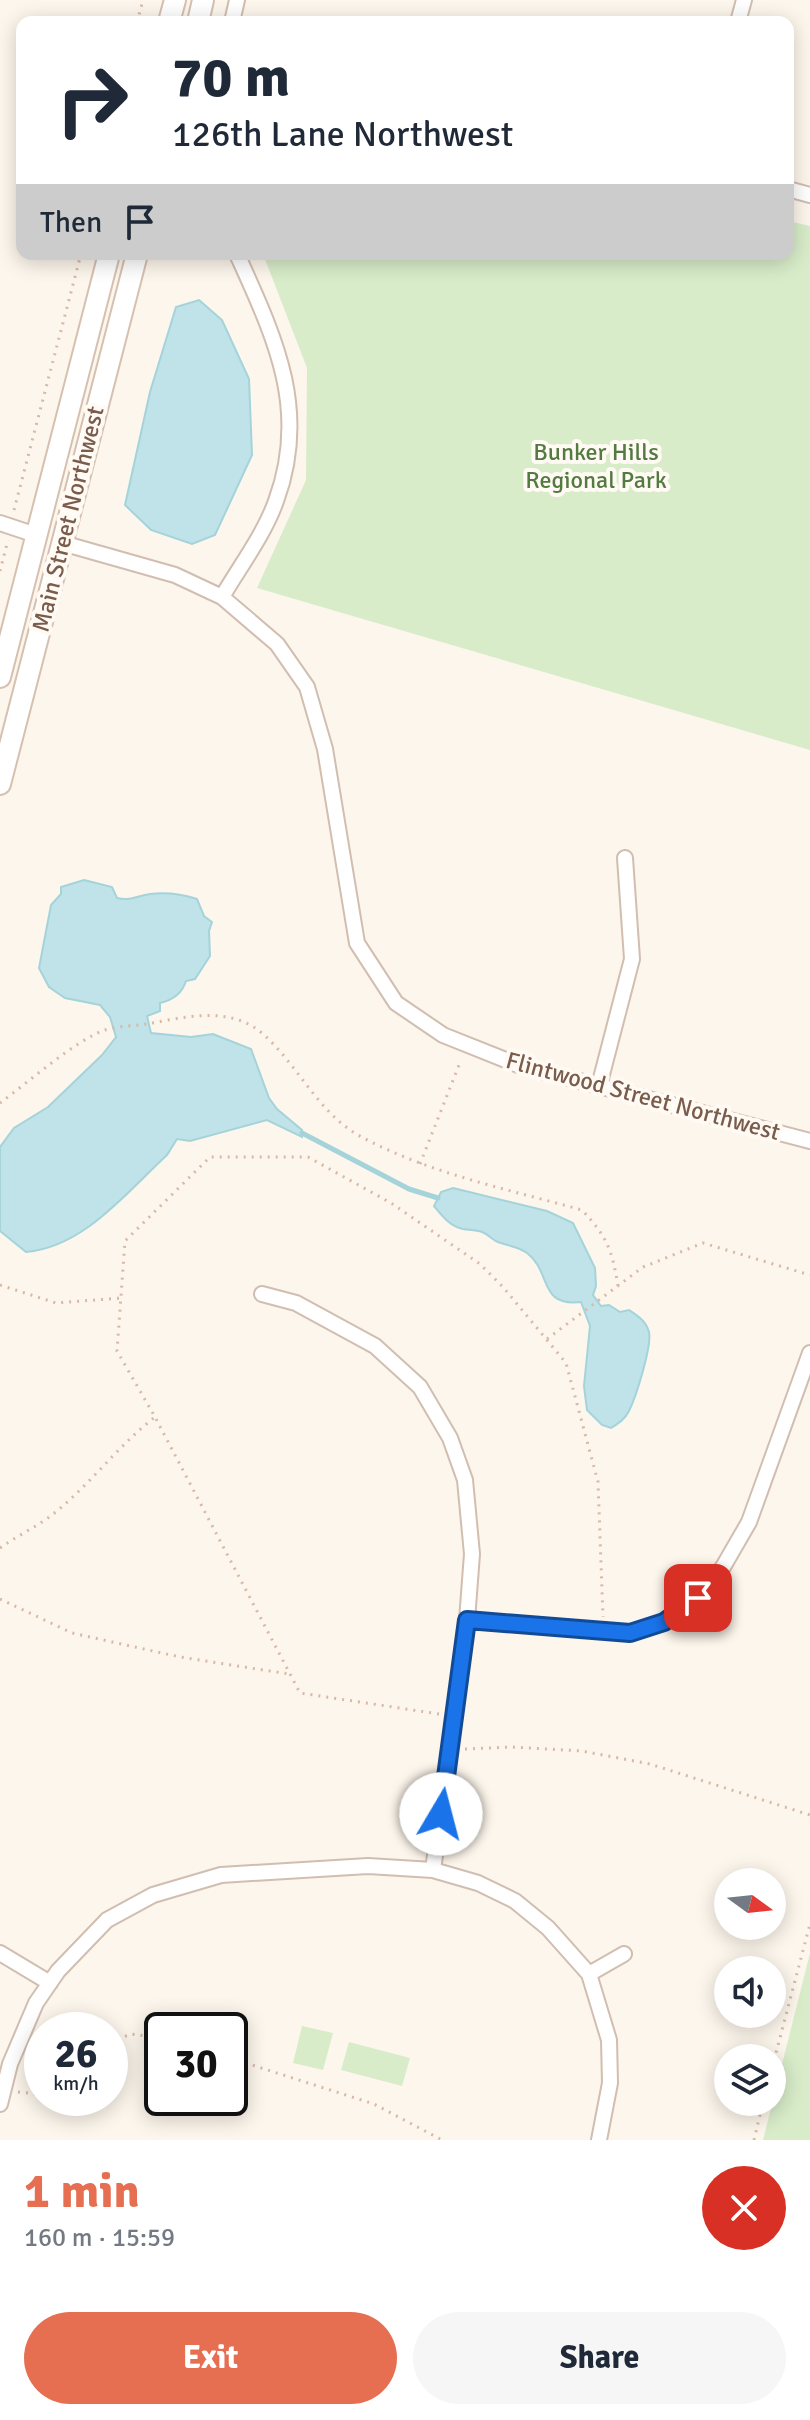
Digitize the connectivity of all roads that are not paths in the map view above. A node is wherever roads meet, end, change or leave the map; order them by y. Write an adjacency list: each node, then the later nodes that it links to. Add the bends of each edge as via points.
1 (107, 260): 5 (main road, Main Street Northwest)
2 (135, 260): 6 (main road, Main Street Northwest)
3 (240, 260): 7 (street, via 279,350 290,414 287,462 276,502)
4 (6, 524): 5 (street)
5 (36, 535): 8 (main road, Main Street Northwest)
6 (62, 543): 7 (street, Flintwood Street Northwest, via 175,575); 9 (main road, Main Street Northwest)
7 (222, 597): 11 (street, Flintwood Street Northwest, via 277,644 307,687 325,749 357,943 396,1003 467,1045)
8 (0, 677)
9 (0, 784)
10 (625, 858): 11 (street, via 632,959)
11 (599, 1086): 12 (street, Flintwood Street Northwest)
12 (810, 1141)
13 (262, 1294): 15 (street, via 296,1303 375,1346 420,1387 450,1438 465,1480 472,1554)
14 (810, 1353): 15 (street, via 749,1522 698,1598 664,1622 630,1633)
15 (467, 1620): 16 (street)
16 (433, 1870): 19 (street, via 515,1901); 20 (street, via 368,1866 221,1875 153,1895 107,1920)
17 (0, 1953): 20 (street)
18 (624, 1954): 19 (street)
19 (589, 1974): 22 (street, via 609,2040 610,2083)
20 (50, 1983): 21 (street, via 10,2064)
21 (0, 2104)
22 (599, 2140)

